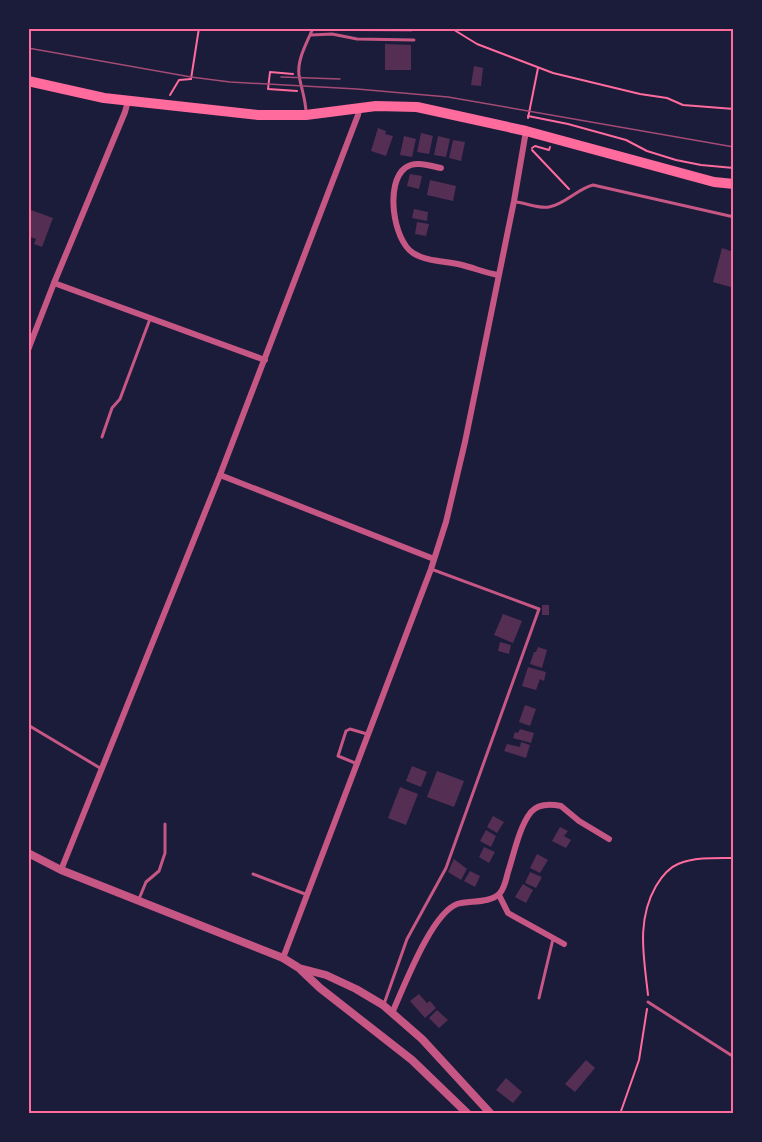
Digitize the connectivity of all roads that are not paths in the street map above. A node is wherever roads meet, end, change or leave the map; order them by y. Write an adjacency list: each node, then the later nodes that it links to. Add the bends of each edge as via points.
1 (313, 28): 2 (lane)
2 (311, 35): 3 (lane); 7 (lane, via 299,65)
3 (414, 40)
4 (28, 81): 5 (main road)
5 (128, 101): 7 (main road, via 258,115); 16 (street)
6 (359, 108): 7 (main road); 8 (main road, via 417,107); 19 (street)
7 (306, 115)
8 (526, 131): 10 (main road, via 714,183); 11 (street)
9 (441, 168): 13 (street, via 421,164 405,168 396,186)
10 (734, 184)
11 (514, 201): 14 (lane, via 552,207 593,185); 15 (street)
12 (384, 204): 13 (street)
13 (394, 204): 15 (street, via 400,238 414,253)
14 (734, 217)
15 (498, 275): 22 (street, via 465,442)
16 (54, 283): 17 (street); 18 (street)
17 (150, 318): 19 (street); 20 (lane)
18 (28, 350)
19 (265, 360): 21 (street)
20 (102, 436)
21 (220, 475): 22 (street); 27 (street)
22 (434, 559): 23 (street)
23 (431, 569): 25 (street); 42 (lane, via 539,609 446,868 407,939)
24 (28, 725): 27 (lane)
25 (368, 735): 26 (street); 26 (lane, via 346,731 338,756)
26 (357, 764): 33 (street)
27 (102, 769): 31 (street)
28 (165, 824): 35 (lane, via 165,853)
29 (609, 839): 34 (street, via 561,806 542,806 531,812 519,835)
30 (28, 853): 31 (street)
31 (61, 870): 35 (street)
32 (253, 874): 33 (lane)
33 (307, 895): 38 (street)
34 (499, 895): 36 (street, via 508,913); 43 (street, via 456,905 447,911 432,928)
35 (139, 901): 38 (street)
36 (553, 938): 37 (street); 40 (lane)
37 (564, 944)
38 (283, 958): 39 (street)
39 (299, 968): 42 (street, via 326,975); 45 (street, via 412,1060)
40 (539, 998)
41 (648, 1002): 44 (lane)
42 (383, 1005): 43 (street)
43 (392, 1013): 46 (street, via 422,1039)
44 (734, 1057)
45 (468, 1113)
46 (491, 1113)

